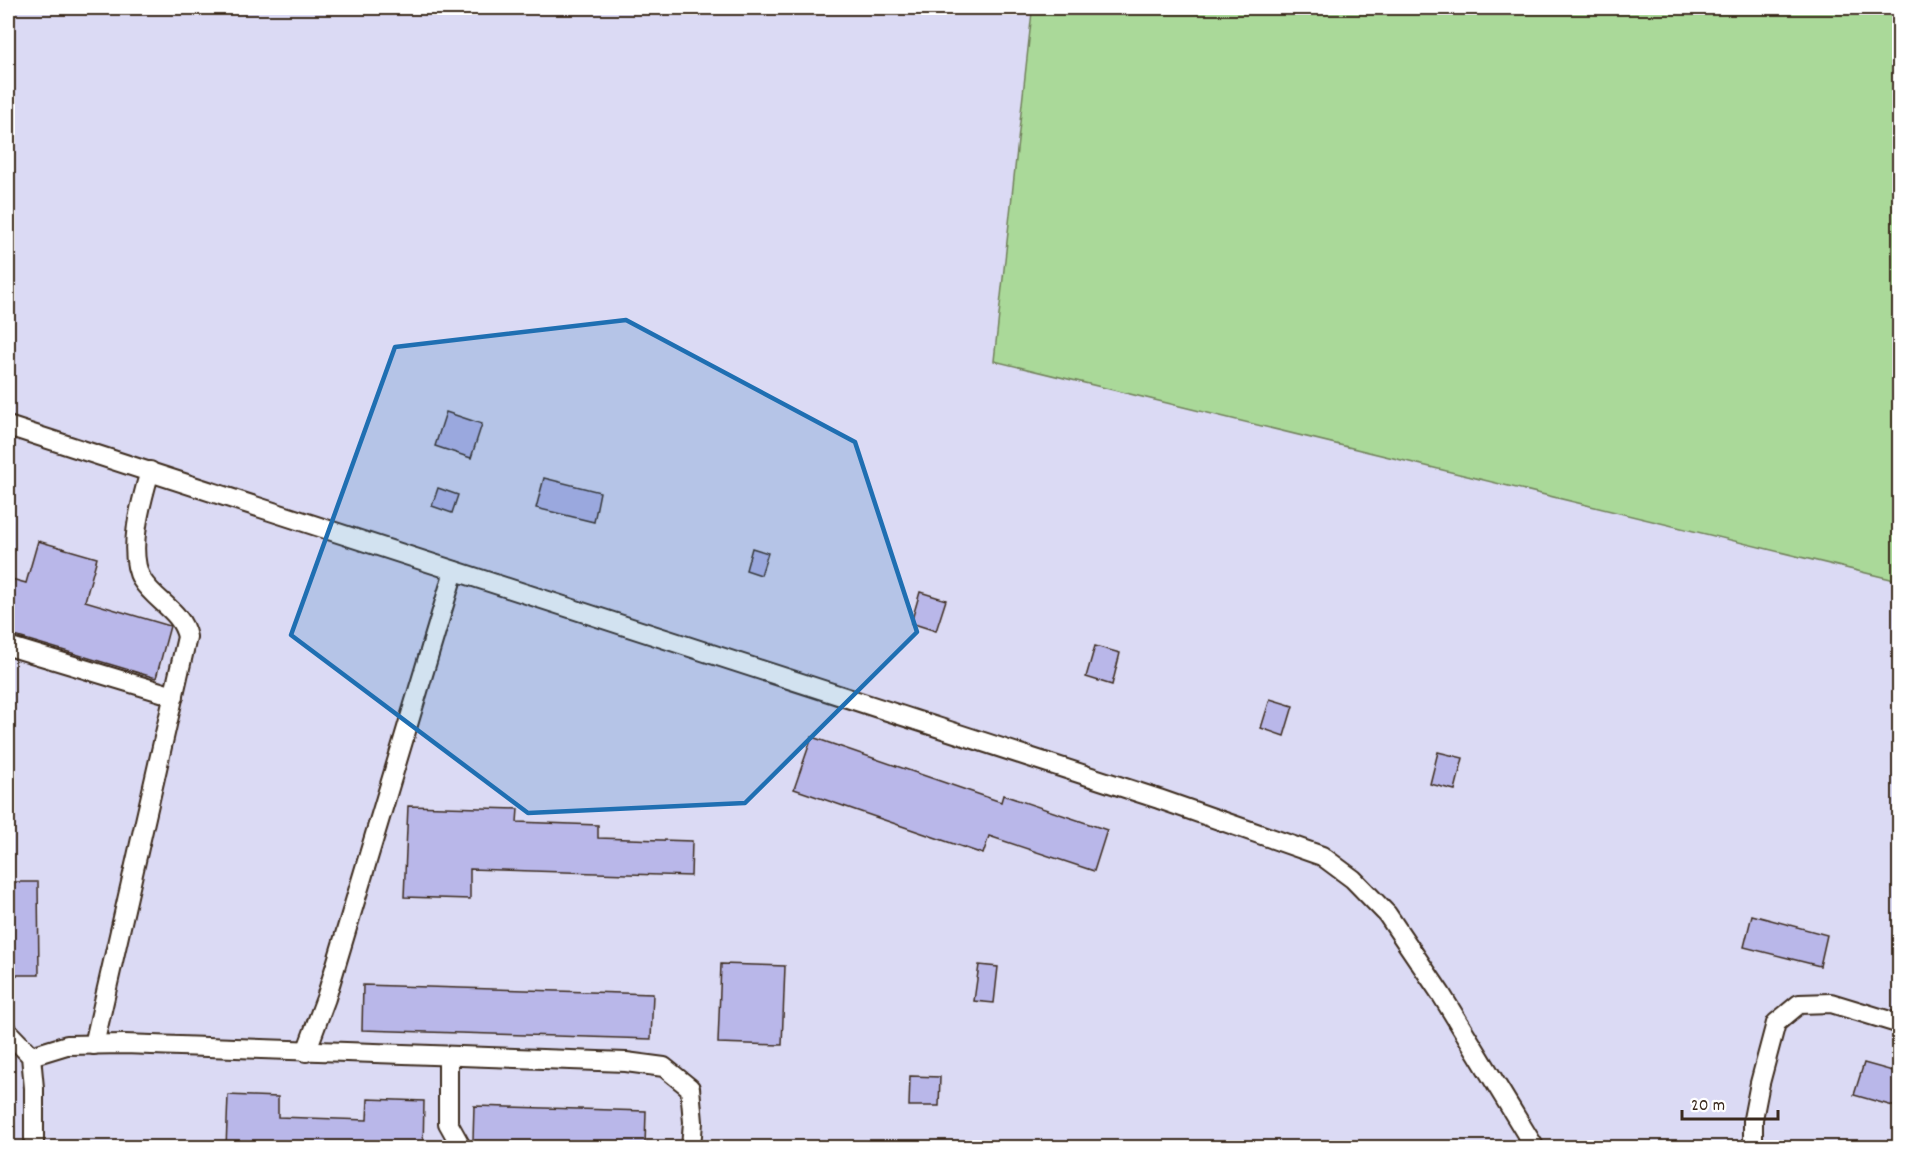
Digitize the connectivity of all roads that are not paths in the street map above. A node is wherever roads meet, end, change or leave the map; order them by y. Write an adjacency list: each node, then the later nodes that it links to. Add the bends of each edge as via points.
1 (8, 426): 2 (lane)
2 (150, 471): 3 (lane); 5 (lane, via 139,509 135,556 142,579 185,625 187,637)
3 (453, 571): 9 (lane); 15 (lane, via 1159,799 1322,856 1353,879 1387,914)
4 (8, 646): 5 (lane)
5 (174, 696): 8 (lane)
6 (1899, 1024): 16 (lane, via 1831,1003 1799,1004 1776,1023 1753,1119)
7 (8, 1032): 10 (lane)
8 (94, 1045): 9 (lane); 10 (lane, via 67,1045)
9 (306, 1052): 11 (lane)
10 (31, 1056): 12 (lane)
11 (448, 1056): 13 (lane, via 448,1123); 14 (lane, via 626,1062 664,1067 690,1088)
12 (34, 1148)
13 (462, 1148)
14 (691, 1148)
15 (1535, 1148)
16 (1753, 1148)

